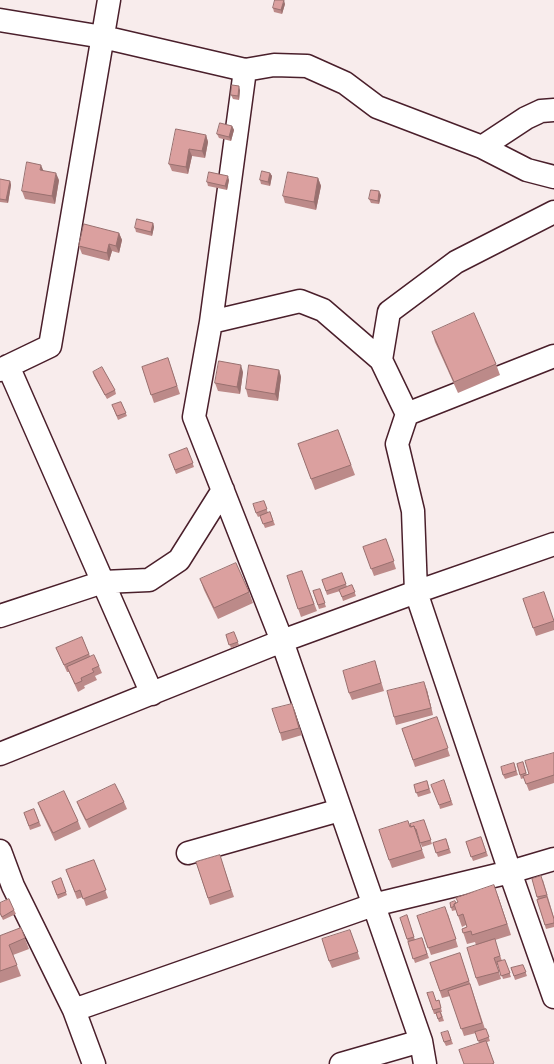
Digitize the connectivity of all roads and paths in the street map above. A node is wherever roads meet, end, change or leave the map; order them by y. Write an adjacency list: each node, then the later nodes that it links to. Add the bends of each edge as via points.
1 (109, 0): 3 (street)
2 (0, 20): 3 (street)
3 (103, 37): 4 (street); 12 (street, via 50,346)
4 (245, 70): 6 (street, via 274,64 308,66 345,83 377,107); 9 (street)
5 (554, 110): 6 (street, via 541,111 526,118)
6 (482, 147): 7 (street, via 527,170)
7 (554, 176)
8 (554, 212): 11 (street, via 456,262 389,312)
9 (210, 322): 11 (street, via 300,301 323,310); 14 (street, via 194,417)
10 (554, 356): 13 (street)
11 (381, 360): 13 (street)
12 (4, 368): 16 (street)
13 (407, 414): 17 (street, via 397,444 413,511)
14 (223, 490): 16 (street, via 179,560 149,580); 19 (street)
15 (554, 544): 17 (street)
16 (103, 582): 18 (street); 20 (street)
17 (416, 592): 19 (street); 26 (street)
18 (0, 616)
19 (282, 641): 20 (street); 22 (street)
20 (152, 694): 21 (street)
21 (0, 754)
22 (340, 810): 24 (street); 27 (street)
23 (0, 851): 29 (street, via 13,886)
24 (188, 853)
25 (554, 859): 26 (street)
26 (510, 872): 27 (street); 28 (street)
27 (373, 905): 29 (street); 30 (street)
28 (554, 997)
29 (74, 1010): 31 (street)
30 (420, 1041): 32 (street); 33 (street)
31 (94, 1064)
32 (341, 1064)
33 (425, 1064)

